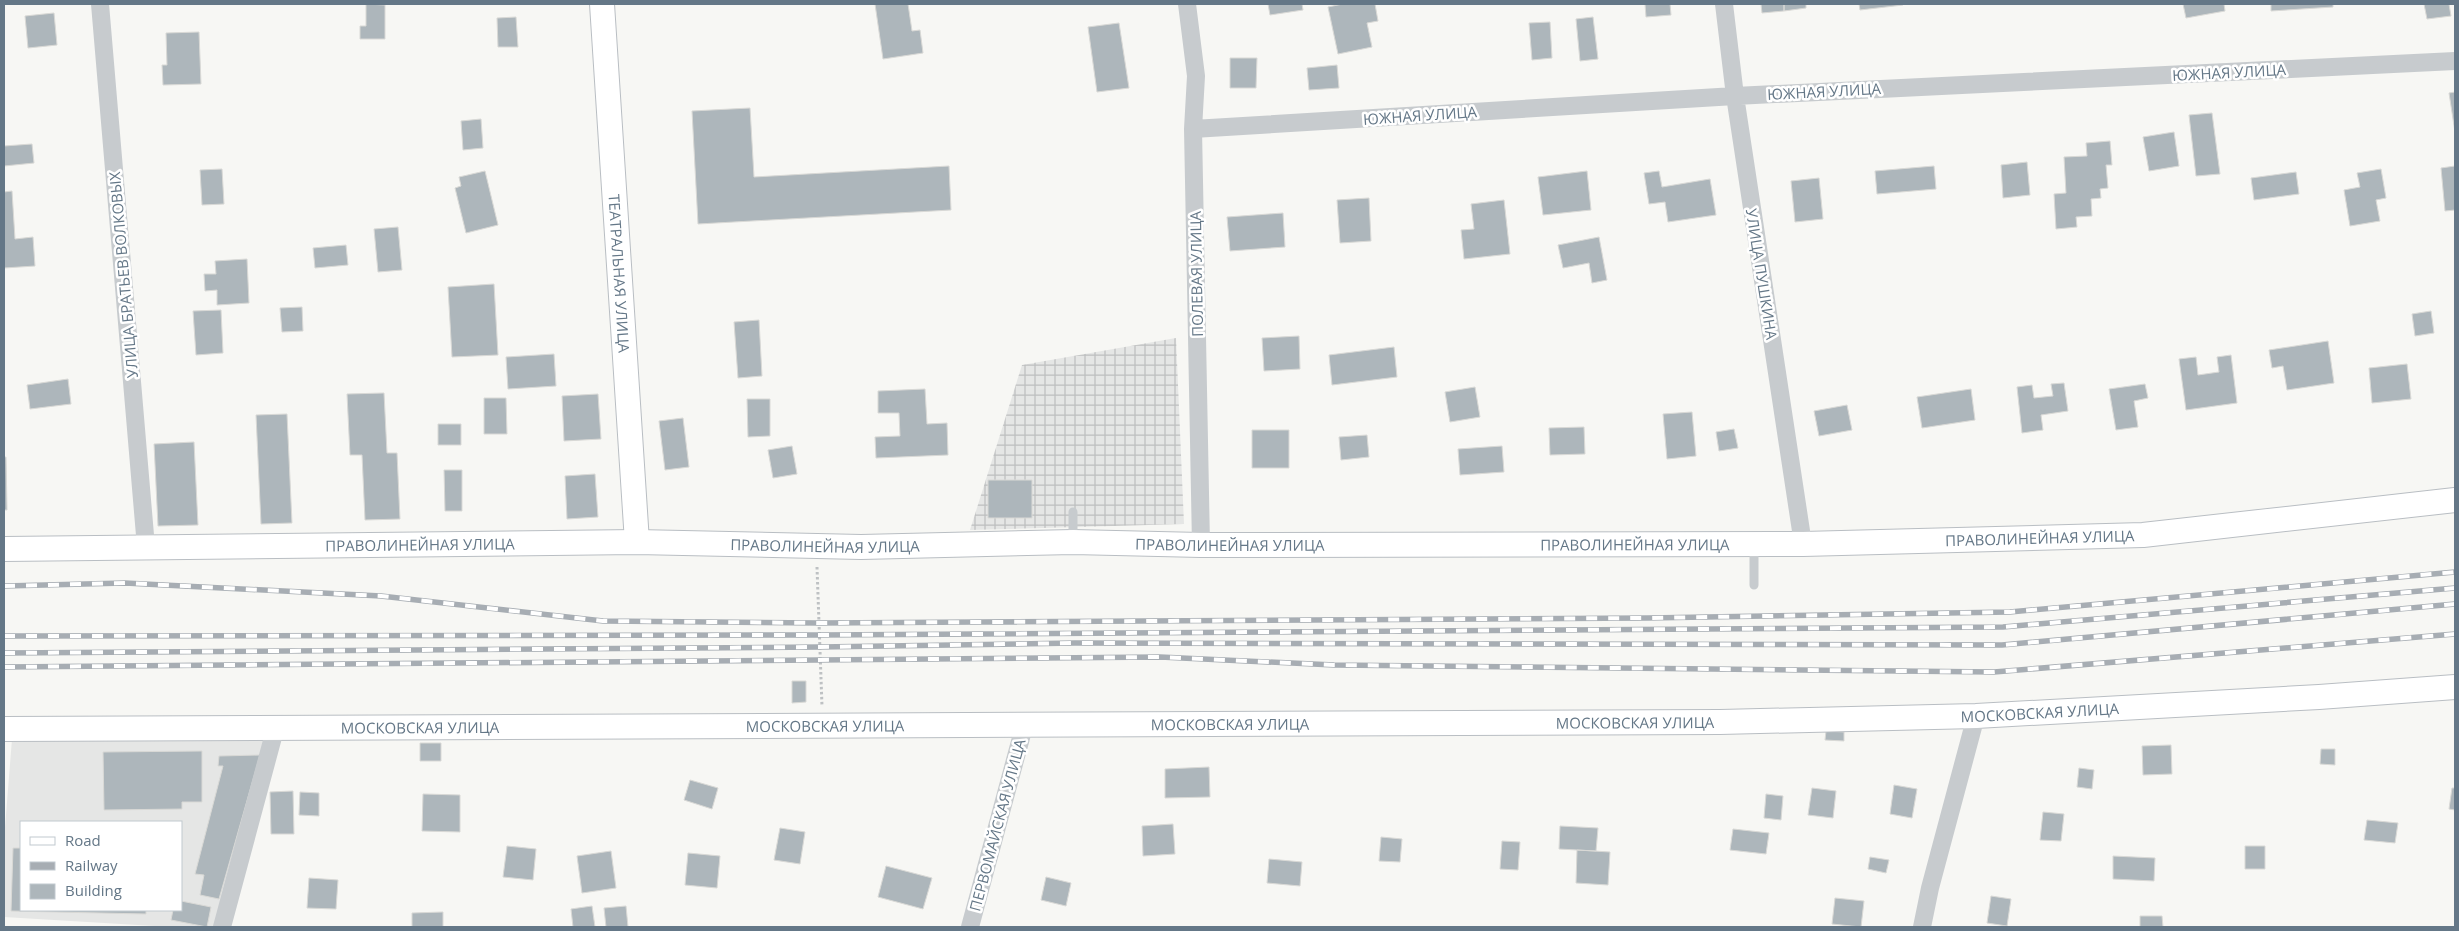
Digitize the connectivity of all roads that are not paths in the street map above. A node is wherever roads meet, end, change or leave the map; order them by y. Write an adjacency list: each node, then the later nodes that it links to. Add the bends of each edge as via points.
1 (100, 4): 15 (street, УЛИЦА БРАТЬЕВ ВОЛКОВЫХ)
2 (602, 4): 10 (main road, ТЕАТРАЛЬНАЯ УЛИЦА)
3 (1187, 4): 7 (street, ПОЛЕВАЯ УЛИЦА, via 1196,76)
4 (1724, 4): 6 (street, УЛИЦА ПУШКИНА)
5 (2455, 61): 6 (street, ЮЖНАЯ УЛИЦА)
6 (1735, 96): 7 (street, ЮЖНАЯ УЛИЦА); 13 (street, УЛИЦА ПУШКИНА)
7 (1193, 129): 14 (street, ПОЛЕВАЯ УЛИЦА)
8 (2455, 500): 13 (main road, ПРАВОЛИНЕЙНАЯ УЛИЦА, via 2143,534)
9 (1073, 512): 11 (lane)
10 (637, 542): 11 (main road, ПРАВОЛИНЕЙНАЯ УЛИЦА, via 860,548); 15 (main road, ПРАВОЛИНЕЙНАЯ УЛИЦА)
11 (1073, 542): 14 (main road, ПРАВОЛИНЕЙНАЯ УЛИЦА)
12 (1754, 544): 13 (main road, ПРАВОЛИНЕЙНАЯ УЛИЦА); 14 (main road, ПРАВОЛИНЕЙНАЯ УЛИЦА); 17 (lane)
13 (1803, 544)
14 (1201, 545)
15 (146, 547): 16 (main road, ПРАВОЛИНЕЙНАЯ УЛИЦА)
16 (4, 549)
17 (1754, 585)
18 (2455, 687): 19 (main road, МОСКОВСКАЯ УЛИЦА)
19 (1976, 716): 20 (main road, МОСКОВСКАЯ УЛИЦА, via 1565,724); 25 (street)
20 (1025, 723): 21 (main road, МОСКОВСКАЯ УЛИЦА); 24 (street, ПЕРВОМАЙСКАЯ УЛИЦА)
21 (276, 726): 22 (main road, МОСКОВСКАЯ УЛИЦА); 23 (street)
22 (4, 729)
23 (222, 927)
24 (970, 927)
25 (1922, 927)

